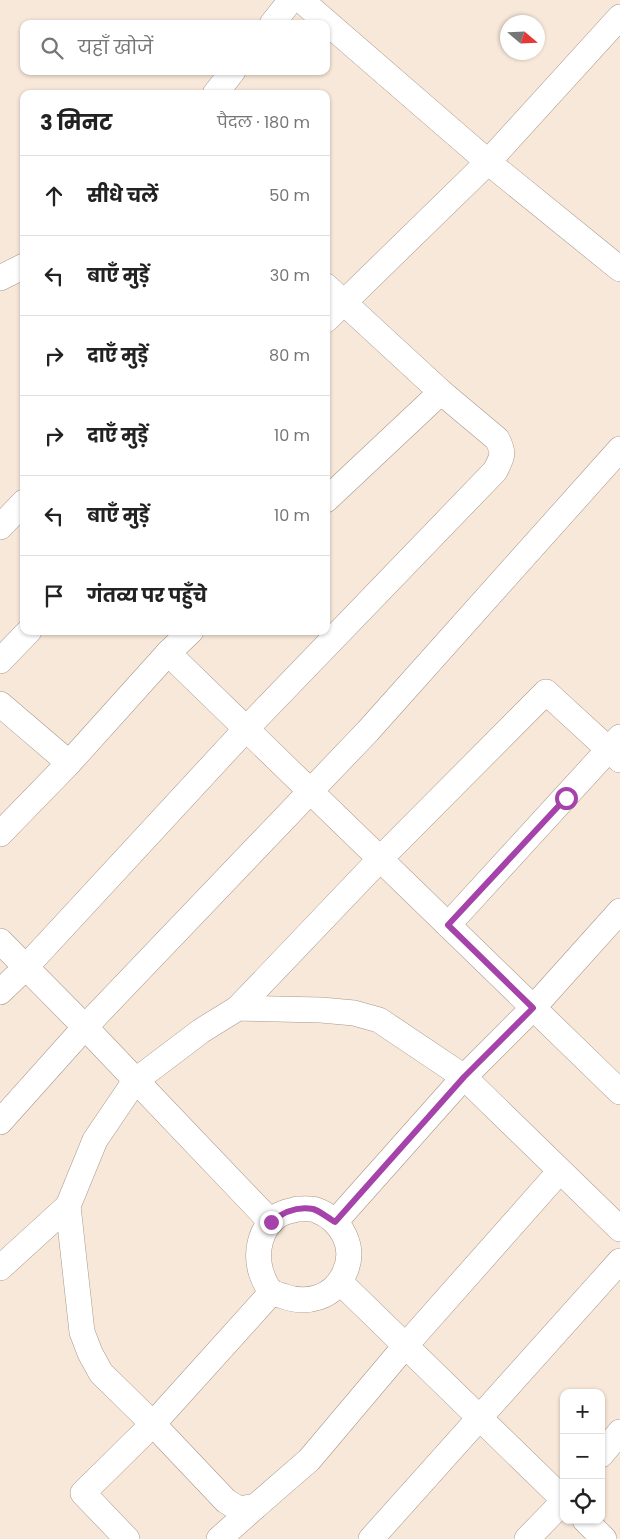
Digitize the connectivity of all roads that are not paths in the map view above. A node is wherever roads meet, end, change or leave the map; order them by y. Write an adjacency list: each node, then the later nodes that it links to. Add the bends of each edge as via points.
1 (291, 0): 4 (street)
2 (301, 0): 5 (street)
3 (620, 17): 9 (street)
4 (275, 20)
5 (324, 20)
6 (330, 25): 9 (street)
7 (230, 75): 8 (street)
8 (218, 90)
9 (488, 162): 11 (street); 13 (street)
10 (20, 268): 12 (street)
11 (620, 268)
12 (0, 278)
13 (335, 294): 14 (street); 15 (street)
14 (330, 308)
15 (441, 392): 17 (street); 25 (street, via 497,438 503,456 495,471)
16 (620, 449): 28 (street)
17 (330, 496)
18 (20, 506): 19 (street)
19 (0, 527)
20 (25, 635): 23 (street)
21 (186, 635): 22 (street)
22 (168, 653): 25 (street); 27 (street)
23 (0, 661)
24 (0, 704): 27 (street)
25 (246, 730): 28 (street); 34 (street)
26 (616, 749): 30 (street, via 546,692); 32 (street)
27 (69, 763): 29 (street)
28 (311, 792): 30 (street); 38 (street)
29 (0, 834)
30 (381, 858): 32 (street); 36 (street)
31 (620, 911): 37 (street)
32 (448, 925): 37 (street)
33 (0, 942): 34 (street)
34 (25, 968): 35 (street); 38 (street)
35 (0, 992)
36 (238, 1008): 39 (street, via 322,1010 354,1013 379,1020); 40 (street, via 201,1031)
37 (533, 1008): 39 (street); 41 (street)
38 (85, 1028): 40 (street); 42 (street)
39 (464, 1077): 43 (street); 46 (street)
40 (136, 1081): 44 (street, via 95,1140); 45 (street)
41 (620, 1092)
42 (0, 1122)
43 (560, 1171): 47 (street); 52 (street)
44 (68, 1206): 49 (street); 54 (street, via 84,1339 101,1372)
45 (271, 1222): 46 (street, via 297,1209 315,1210); 51 (street, via 258,1243 258,1261)
46 (335, 1222): 50 (street, via 343,1231 349,1248 348,1266)
47 (620, 1229)
48 (620, 1261): 53 (street)
49 (0, 1268)
50 (340, 1282): 51 (street, via 327,1294 310,1300 292,1300); 52 (street)
51 (272, 1292): 54 (street)
52 (406, 1345): 53 (street); 59 (street, via 309,1460)
53 (480, 1418): 57 (street); 63 (street)
54 (153, 1424): 59 (street, via 226,1502 239,1509); 61 (street, via 83,1493)
55 (620, 1432): 56 (street)
56 (605, 1450)
57 (560, 1496)
58 (560, 1504): 64 (street)
59 (256, 1506): 62 (street)
60 (589, 1524): 65 (street)
61 (127, 1539)
62 (219, 1539)
63 (370, 1539)
64 (527, 1539)
65 (604, 1539)

